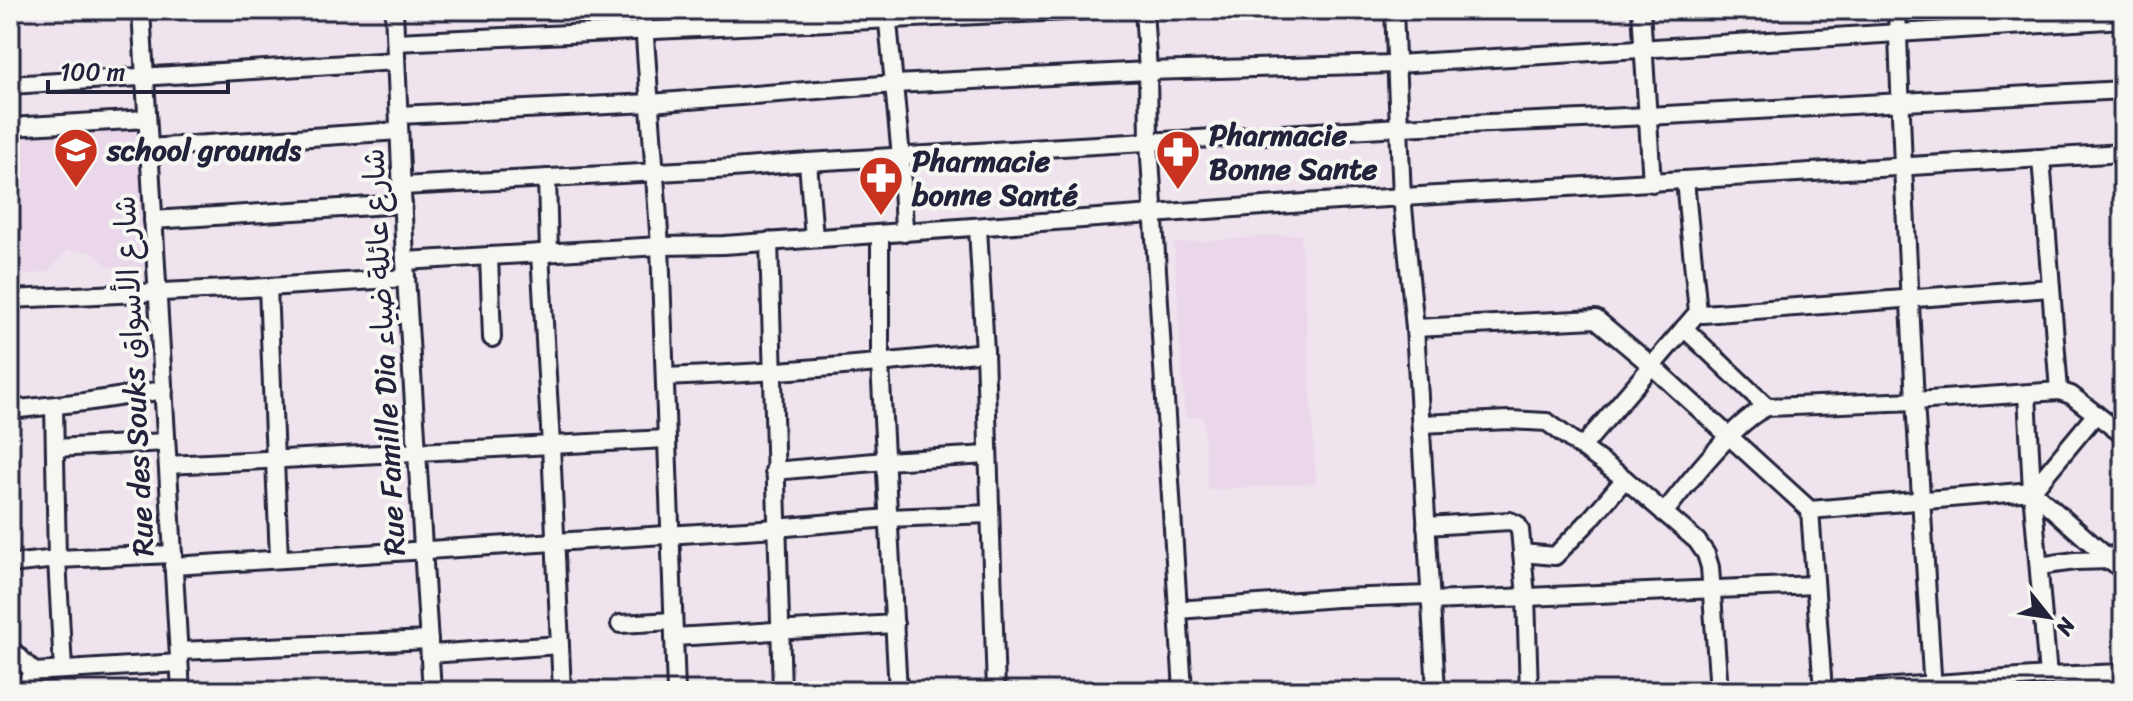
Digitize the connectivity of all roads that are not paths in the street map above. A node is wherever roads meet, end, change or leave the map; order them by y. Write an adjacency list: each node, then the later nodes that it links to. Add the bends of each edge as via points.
1 (141, 10): 18 (street, Rue des Souks شارع الأسواق)
2 (394, 10): 13 (street, Rue Famille Dia شارع عائلة ضياء)
3 (643, 10): 11 (street)
4 (1089, 10): 9 (street)
5 (1144, 10): 17 (street)
6 (1394, 10): 16 (street)
7 (1641, 10): 14 (street)
8 (1897, 10): 12 (street)
9 (887, 15): 11 (street); 19 (street)
10 (2123, 19): 12 (street)
11 (644, 31): 13 (street); 23 (street)
12 (1898, 33): 14 (street); 22 (street)
13 (396, 42): 15 (street, Rue Famille Dia شارع عائلة ضياء)
14 (1643, 48): 16 (street); 24 (street)
15 (396, 61): 18 (street); 26 (street, Rue Famille Dia شارع عائلة ضياء)
16 (1396, 64): 17 (street); 28 (street)
17 (1148, 71): 19 (street); 29 (street)
18 (145, 77): 20 (street); 25 (street, Rue des Souks شارع الأسواق)
19 (895, 84): 23 (street); 32 (street)
20 (10, 85)
21 (2123, 90): 22 (street)
22 (1900, 102): 24 (street); 35 (street)
23 (650, 103): 26 (street); 36 (street)
24 (1648, 116): 28 (street); 39 (street)
25 (147, 119): 27 (street); 30 (street, Rue des Souks شارع الأسواق)
26 (399, 123): 30 (street); 40 (street, Rue Famille Dia شارع عائلة ضياء)
27 (10, 127)
28 (1400, 127): 29 (street); 41 (street)
29 (1149, 141): 32 (street); 43 (street)
30 (149, 148): 44 (street, Rue des Souks شارع الأسواق)
31 (2123, 153): 33 (street)
32 (901, 157): 34 (street); 46 (street)
33 (2041, 158): 35 (street); 55 (street)
34 (808, 162): 36 (street); 48 (street)
35 (1903, 167): 38 (street); 57 (street)
36 (655, 173): 37 (street); 50 (street)
37 (547, 178): 40 (street); 51 (street)
38 (1685, 181): 39 (street); 59 (street)
39 (1652, 183): 41 (street)
40 (402, 186): 42 (street, Rue Famille Dia شارع عائلة ضياء)
41 (1402, 197): 43 (street); 60 (street)
42 (403, 204): 44 (street); 53 (street, Rue Famille Dia شارع عائلة ضياء)
43 (1154, 215): 45 (street); 114 (street)
44 (153, 220): 56 (street, Rue des Souks شارع الأسواق)
45 (978, 228): 46 (street); 63 (street)
46 (904, 233): 47 (street)
47 (880, 234): 48 (street); 64 (street)
48 (814, 238): 49 (street)
49 (769, 241): 50 (street); 66 (street)
50 (660, 246): 51 (street); 67 (street)
51 (544, 253): 52 (street); 81 (street)
52 (489, 256): 53 (street); 62 (street)
53 (406, 270): 54 (street); 84 (street, Rue Famille Dia شارع عائلة ضياء)
54 (268, 287): 56 (street); 86 (street)
55 (2051, 288): 57 (street); 69 (street)
56 (157, 292): 58 (street); 68 (street, Rue des Souks شارع الأسواق)
57 (1910, 298): 59 (street); 71 (street)
58 (10, 299)
59 (1698, 312): 61 (street)
60 (1415, 328): 65 (street, via 1596,319); 76 (street)
61 (1684, 328): 65 (street); 73 (street)
62 (492, 338)
63 (985, 352): 64 (street); 85 (street)
64 (880, 364): 66 (street); 87 (street)
65 (1652, 366): 78 (street); 82 (street)
66 (772, 373): 67 (street); 89 (street)
67 (666, 377): 79 (street)
68 (164, 390): 72 (street); 80 (street, Rue des Souks شارع الأسواق)
69 (2059, 391): 70 (street); 75 (street)
70 (2027, 394): 71 (street); 91 (street)
71 (1915, 401): 73 (street); 92 (street)
72 (54, 406): 74 (street); 83 (street)
73 (1767, 407): 78 (street)
74 (10, 410)
75 (2096, 414): 77 (street); 91 (street)
76 (1421, 424): 82 (street, via 1542,421); 97 (street)
77 (2123, 435)
78 (1729, 438): 93 (street); 94 (street)
79 (666, 439): 81 (street); 99 (street)
80 (166, 442): 83 (street); 88 (street, Rue des Souks شارع الأسواق)
81 (551, 445): 84 (street); 100 (street)
82 (1583, 446): 90 (street)
83 (55, 448): 104 (street)
84 (417, 452): 86 (street); 102 (street, Rue Famille Dia شارع عائلة ضياء)
85 (988, 455): 87 (street); 95 (street)
86 (274, 460): 88 (street); 105 (street)
87 (885, 461): 89 (street); 96 (street)
88 (168, 465): 106 (street, Rue des Souks شارع الأسواق)
89 (774, 471): 98 (street)
90 (1625, 479): 94 (street); 103 (street, via 1555,556)
91 (2032, 491): 92 (street); 108 (street); 109 (street)
92 (1922, 499): 93 (street); 127 (street)
93 (1810, 510): 110 (street)
94 (1664, 513): 111 (street, via 1706,554)
95 (989, 514): 96 (street); 135 (street)
96 (888, 518): 98 (street); 116 (street)
97 (1426, 526): 103 (street, via 1510,521 1520,530); 113 (street)
98 (776, 528): 99 (street); 118 (street)
99 (669, 533): 100 (street); 117 (street)
100 (555, 542): 102 (street); 119 (street)
101 (2123, 547): 109 (street)
102 (424, 550): 105 (street); 120 (street, Rue Famille Dia شارع عائلة ضياء)
103 (1522, 553): 112 (street)
104 (57, 559): 106 (street); 107 (street); 123 (street)
105 (279, 559): 106 (street)
106 (173, 560): 122 (street, Rue des Souks شارع الأسواق)
107 (10, 564)
108 (2039, 566): 109 (street, via 2075,561); 126 (street)
109 (2117, 566)
110 (1815, 585): 111 (street); 140 (street)
111 (1711, 589): 112 (street); 139 (street)
112 (1526, 596): 113 (street); 138 (street)
113 (1430, 598): 114 (street, via 1337,598); 137 (street)
114 (1178, 610): 136 (street)
115 (620, 624): 117 (street)
116 (895, 624): 118 (street); 134 (street)
117 (673, 629): 118 (street); 132 (street)
118 (780, 630): 133 (street)
119 (560, 645): 120 (street); 131 (street)
120 (430, 647): 122 (street); 130 (street, Rue Famille Dia شارع عائلة ضياء)
121 (10, 648): 124 (street)
122 (179, 657): 123 (street); 129 (street, Rue des Souks شارع الأسواق)
123 (63, 670): 124 (street)
124 (34, 672): 128 (street)
125 (2123, 673): 126 (street)
126 (2038, 681): 127 (street)
127 (1933, 688): 141 (street)
128 (19, 691)
129 (181, 691)
130 (432, 691)
131 (562, 691)
132 (676, 691)
133 (782, 691)
134 (898, 691)
135 (996, 691)
136 (1183, 691)
137 (1436, 691)
138 (1529, 691)
139 (1719, 691)
140 (1823, 691)
141 (1839, 691)

